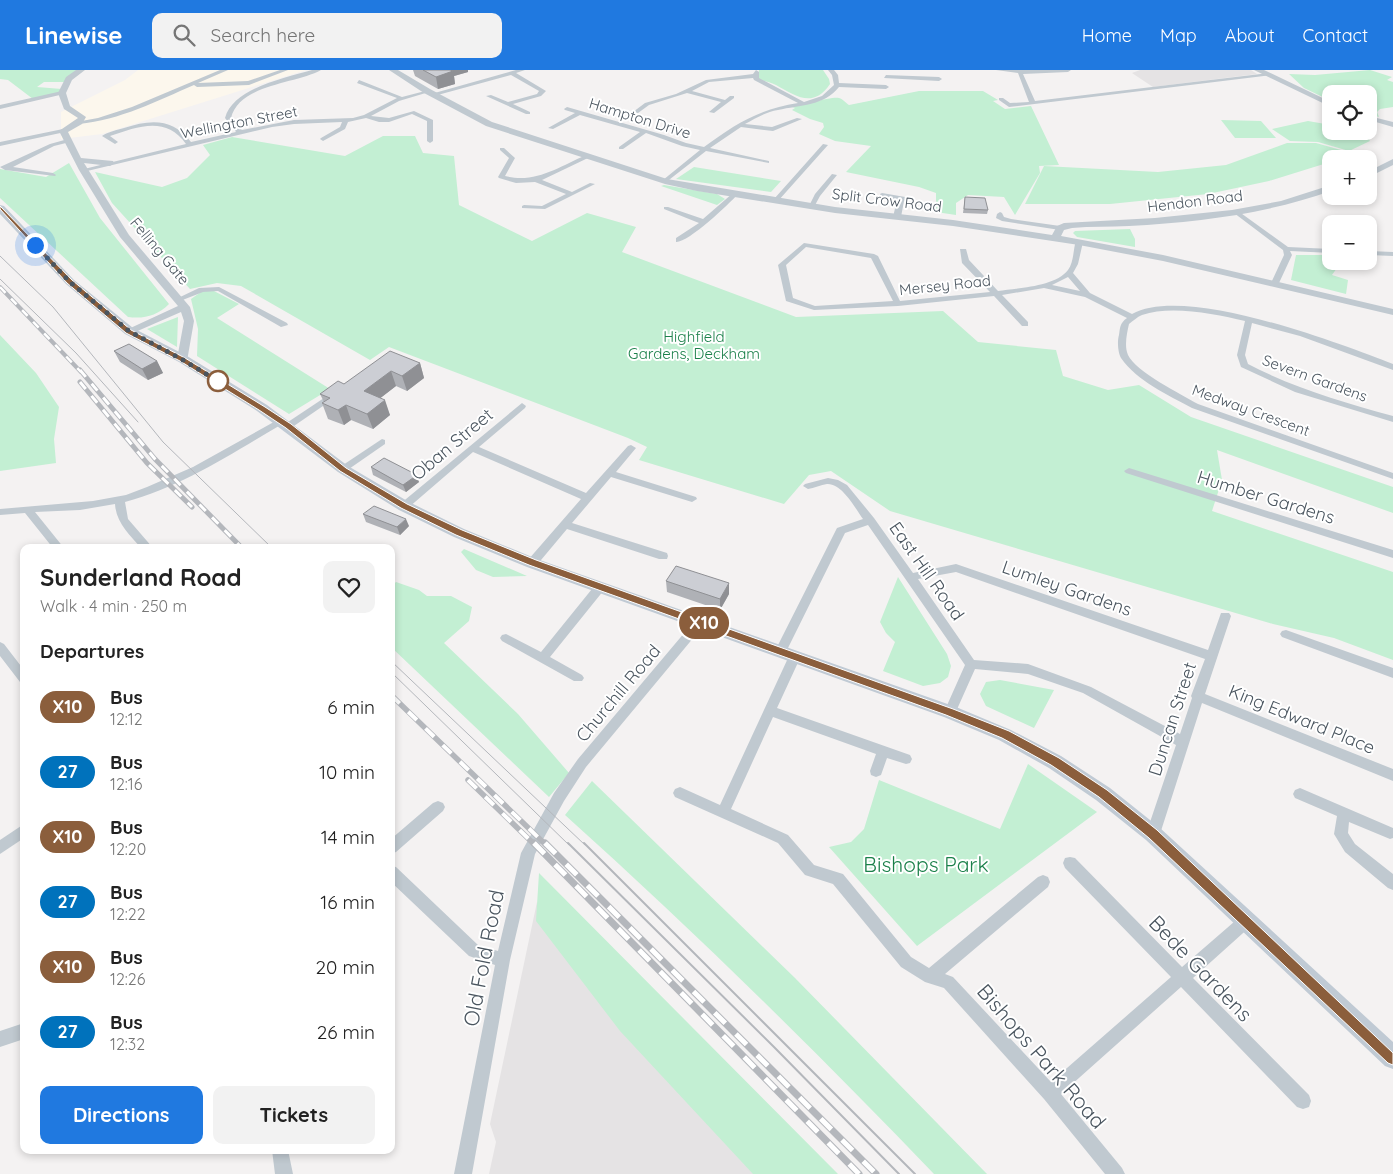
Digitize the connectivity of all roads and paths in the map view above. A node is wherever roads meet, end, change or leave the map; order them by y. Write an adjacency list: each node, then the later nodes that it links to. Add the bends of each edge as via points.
1 (81, 70): 26 (street, via 69,79)
2 (224, 70): 22 (street)
3 (286, 70): 22 (street, via 249,83)
4 (318, 70): 56 (street, via 236,101 228,110 228,118)
5 (393, 70): 25 (street, Split Crow Road)
6 (500, 70): 17 (street)
7 (522, 70): 14 (street, Wellington Street)
8 (830, 70): 23 (street)
9 (884, 70): 18 (street)
10 (999, 70): 15 (street)
11 (1068, 70): 15 (street)
12 (1258, 70): 19 (street)
13 (1278, 70): 19 (street, via 1280,76)
14 (512, 72): 17 (street, Wellington Street); 35 (street, via 543,91)
15 (1020, 72): 34 (street)
16 (756, 73): 24 (street, via 714,80); 33 (street, via 756,80)
17 (505, 74): 25 (street, Wellington Street)
18 (886, 77): 20 (street); 23 (street, via 886,89)
19 (1273, 77): 31 (street); 34 (street)
20 (939, 79)
21 (360, 82): 29 (street)
22 (191, 85): 48 (street, via 99,120)
23 (837, 85): 33 (street, via 830,94)
24 (687, 91): 32 (street); 37 (street)
25 (430, 92): 29 (street, Wellington Street); 69 (street, Split Crow Road, via 489,124)
26 (62, 93): 38 (street); 48 (street, via 67,107 81,115)
27 (489, 96): 35 (street)
28 (732, 97): 32 (street)
29 (401, 98): 44 (street, Wellington Street)
30 (1000, 99): 34 (street, via 1010,105)
31 (1322, 101)
32 (726, 102): 41 (street)
33 (802, 103): 50 (street, via 770,110)
34 (1033, 103)
35 (508, 104): 42 (street)
36 (633, 104): 37 (street)
37 (644, 106): 40 (street)
38 (0, 107)
39 (567, 109): 43 (street, Hampton Drive)
40 (636, 112)
41 (712, 112)
42 (528, 113)
43 (579, 113): 53 (street); 57 (street, Hampton Drive)
44 (366, 116): 46 (street, Wellington Street); 61 (street, via 378,121 393,120 412,112 430,120)
45 (799, 119): 54 (street)
46 (346, 120): 56 (street, Wellington Street, via 290,120); 59 (street, via 344,128)
47 (1377, 120): 51 (street)
48 (79, 122): 55 (street)
49 (185, 125): 52 (street)
50 (740, 125): 54 (street); 68 (street)
51 (1393, 126)
52 (175, 128): 62 (street, via 145,124 105,136); 64 (street)
53 (552, 128)
54 (777, 128): 58 (street)
55 (63, 131): 60 (street, Felling Gate); 63 (street)
56 (240, 132): 64 (street, Wellington Street)
57 (644, 132): 66 (street); 68 (street, Hampton Drive)
58 (784, 132)
59 (323, 139)
60 (68, 141): 73 (street, Felling Gate); 74 (street)
61 (430, 141)
62 (115, 142)
63 (0, 144)
64 (189, 144): 72 (street, Wellington Street)
65 (825, 145): 86 (street)
66 (621, 148)
67 (502, 150): 78 (street, via 512,158 501,177 516,181)
68 (706, 150): 70 (street, Hampton Drive); 79 (street)
69 (588, 156): 78 (street); 79 (street, Split Crow Road)
70 (767, 162)
71 (1393, 162): 75 (street)
72 (110, 163): 73 (street)
73 (81, 165): 110 (street, Felling Gate, via 125,237)
74 (3, 167): 76 (street)
75 (1377, 170)
76 (53, 175)
77 (834, 175): 88 (street)
78 (536, 180): 82 (street)
79 (665, 181): 83 (street, Split Crow Road)
80 (592, 184): 82 (street)
81 (1322, 192): 92 (street, Hendon Road)
82 (572, 194): 89 (street, via 543,208)
83 (735, 194): 86 (street, Split Crow Road); 95 (street)
84 (882, 195): 85 (street)
85 (900, 198): 87 (street); 94 (street)
86 (776, 200): 88 (street, Split Crow Road)
87 (912, 200)
88 (812, 206): 94 (street, Split Crow Road)
89 (524, 207)
90 (0, 208): 117 (main road, via 70,282)
91 (666, 208): 95 (street)
92 (1236, 212): 96 (street, Hendon Road, via 1188,219 1070,224); 100 (street)
93 (1000, 214): 96 (street, Hendon Road, via 1000,218 1010,222)
94 (897, 216): 97 (street, Split Crow Road)
95 (704, 222): 98 (street)
96 (1060, 228): 97 (street)
97 (1056, 238): 99 (street, Split Crow Road)
98 (679, 240)
99 (1079, 242): 105 (street); 106 (street, Split Crow Road)
100 (1286, 249): 102 (street); 106 (street, via 1288,255)
101 (963, 251): 108 (street, via 965,261)
102 (1322, 251)
103 (1377, 253): 104 (street)
104 (1393, 254)
105 (1069, 273): 107 (street, Mersey Road); 109 (street)
106 (1275, 283): 112 (street, Split Crow Road)
107 (1045, 286): 108 (street, Mersey Road); 109 (street)
108 (994, 293): 111 (street, Mersey Road); 115 (street)
109 (1087, 295): 113 (street)
110 (182, 303): 116 (street, via 202,290 219,289); 117 (street); 118 (street, Felling Gate, via 189,321)
111 (898, 304): 111 (street, Mersey Road, via 814,308 789,299 782,265 804,244 874,256)
112 (1393, 312)
113 (1133, 318): 114 (street, via 1140,313 1162,309 1185,309); 130 (street, Medway Crescent, via 1125,323 1122,339 1124,356 1141,374 1166,390 1195,406)
114 (1249, 320): 119 (street, via 1338,345); 122 (street, Severn Gardens, via 1241,355 1244,365 1265,377)
115 (1025, 324)
116 (284, 325)
117 (129, 331): 118 (main road)
118 (183, 360): 123 (main road)
119 (1393, 367)
120 (342, 389): 123 (street)
121 (522, 406): 125 (street, Oban Street)
122 (1393, 419)
123 (285, 424): 127 (main road); 133 (street, via 141,494)
124 (382, 442): 127 (street)
125 (472, 448): 132 (street); 135 (street, Oban Street)
126 (630, 448): 129 (street)
127 (343, 470): 135 (main road)
128 (1129, 471): 142 (street, Humber Gardens)
129 (609, 473): 132 (street); 134 (street)
130 (1393, 476)
131 (808, 486): 138 (street, East Hill Road, via 835,482 844,487)
132 (588, 498): 139 (street)
133 (120, 499): 136 (street, via 106,503); 141 (street, via 118,508 122,519)
134 (692, 499)
135 (404, 506): 144 (main road)
136 (27, 508): 137 (street); 140 (street)
137 (0, 512)
138 (870, 520): 145 (street, East Hill Road); 152 (street, via 840,530)
139 (565, 524): 143 (street); 144 (street)
140 (56, 544)
141 (144, 544)
142 (1393, 554)
143 (662, 556)
144 (532, 563): 146 (main road)
145 (910, 577): 153 (street, Lumley Gardens, via 956,568); 155 (street, East Hill Road)
146 (600, 587): 148 (main road); 154 (street)
147 (1224, 616): 153 (street, Duncan Street)
148 (700, 622): 152 (main road); 165 (street, Churchill Road)
149 (1286, 634): 156 (street)
150 (506, 638): 154 (street)
151 (0, 647): 157 (street)
152 (788, 654): 160 (street); 161 (main road)
153 (1211, 656): 159 (street, Duncan Street)
154 (543, 658): 158 (street)
155 (971, 664): 161 (street); 162 (street, via 1028,669 1087,690)
156 (1393, 673)
157 (20, 674)
158 (578, 678)
159 (1198, 696): 162 (street, Duncan Street); 167 (street, King Edward Place)
160 (770, 711): 163 (street); 171 (street)
161 (950, 712): 175 (main road, via 1005,735 1055,762 1103,794)
162 (1183, 742): 175 (street, Duncan Street)
163 (883, 751): 164 (street); 166 (street)
164 (906, 759)
165 (582, 763): 183 (street, Old Fold Road, via 528,853)
166 (876, 771)
167 (1393, 775)
168 (680, 793): 171 (street, Bishops Park Road)
169 (1300, 794): 172 (street)
170 (438, 807): 176 (street)
171 (723, 812): 184 (street, Bishops Park Road, via 783,839 810,870 838,879 906,962)
172 (1344, 812): 174 (street); 181 (street, via 1341,834 1350,848)
173 (20, 833): 177 (street)
174 (1390, 833)
175 (1153, 834): 182 (main road)
176 (395, 845)
177 (0, 848)
178 (1070, 863): 185 (street, Bede Gardens)
179 (395, 876): 183 (street, via 474,951)
180 (1042, 882): 184 (street)
181 (1393, 883)
182 (1247, 920): 185 (street); 188 (main road)
183 (504, 960): 193 (street, Old Fold Road)
184 (930, 977): 189 (street, Bishops Park Road, via 948,982)
185 (1181, 978): 189 (street); 190 (street, Bede Gardens)
186 (20, 1032): 187 (street)
187 (0, 1039)
188 (1393, 1058)
189 (1050, 1093): 194 (street, Bishops Park Road)
190 (1303, 1101)
191 (281, 1154): 192 (street)
192 (284, 1174)
193 (463, 1174)
194 (1116, 1174)

